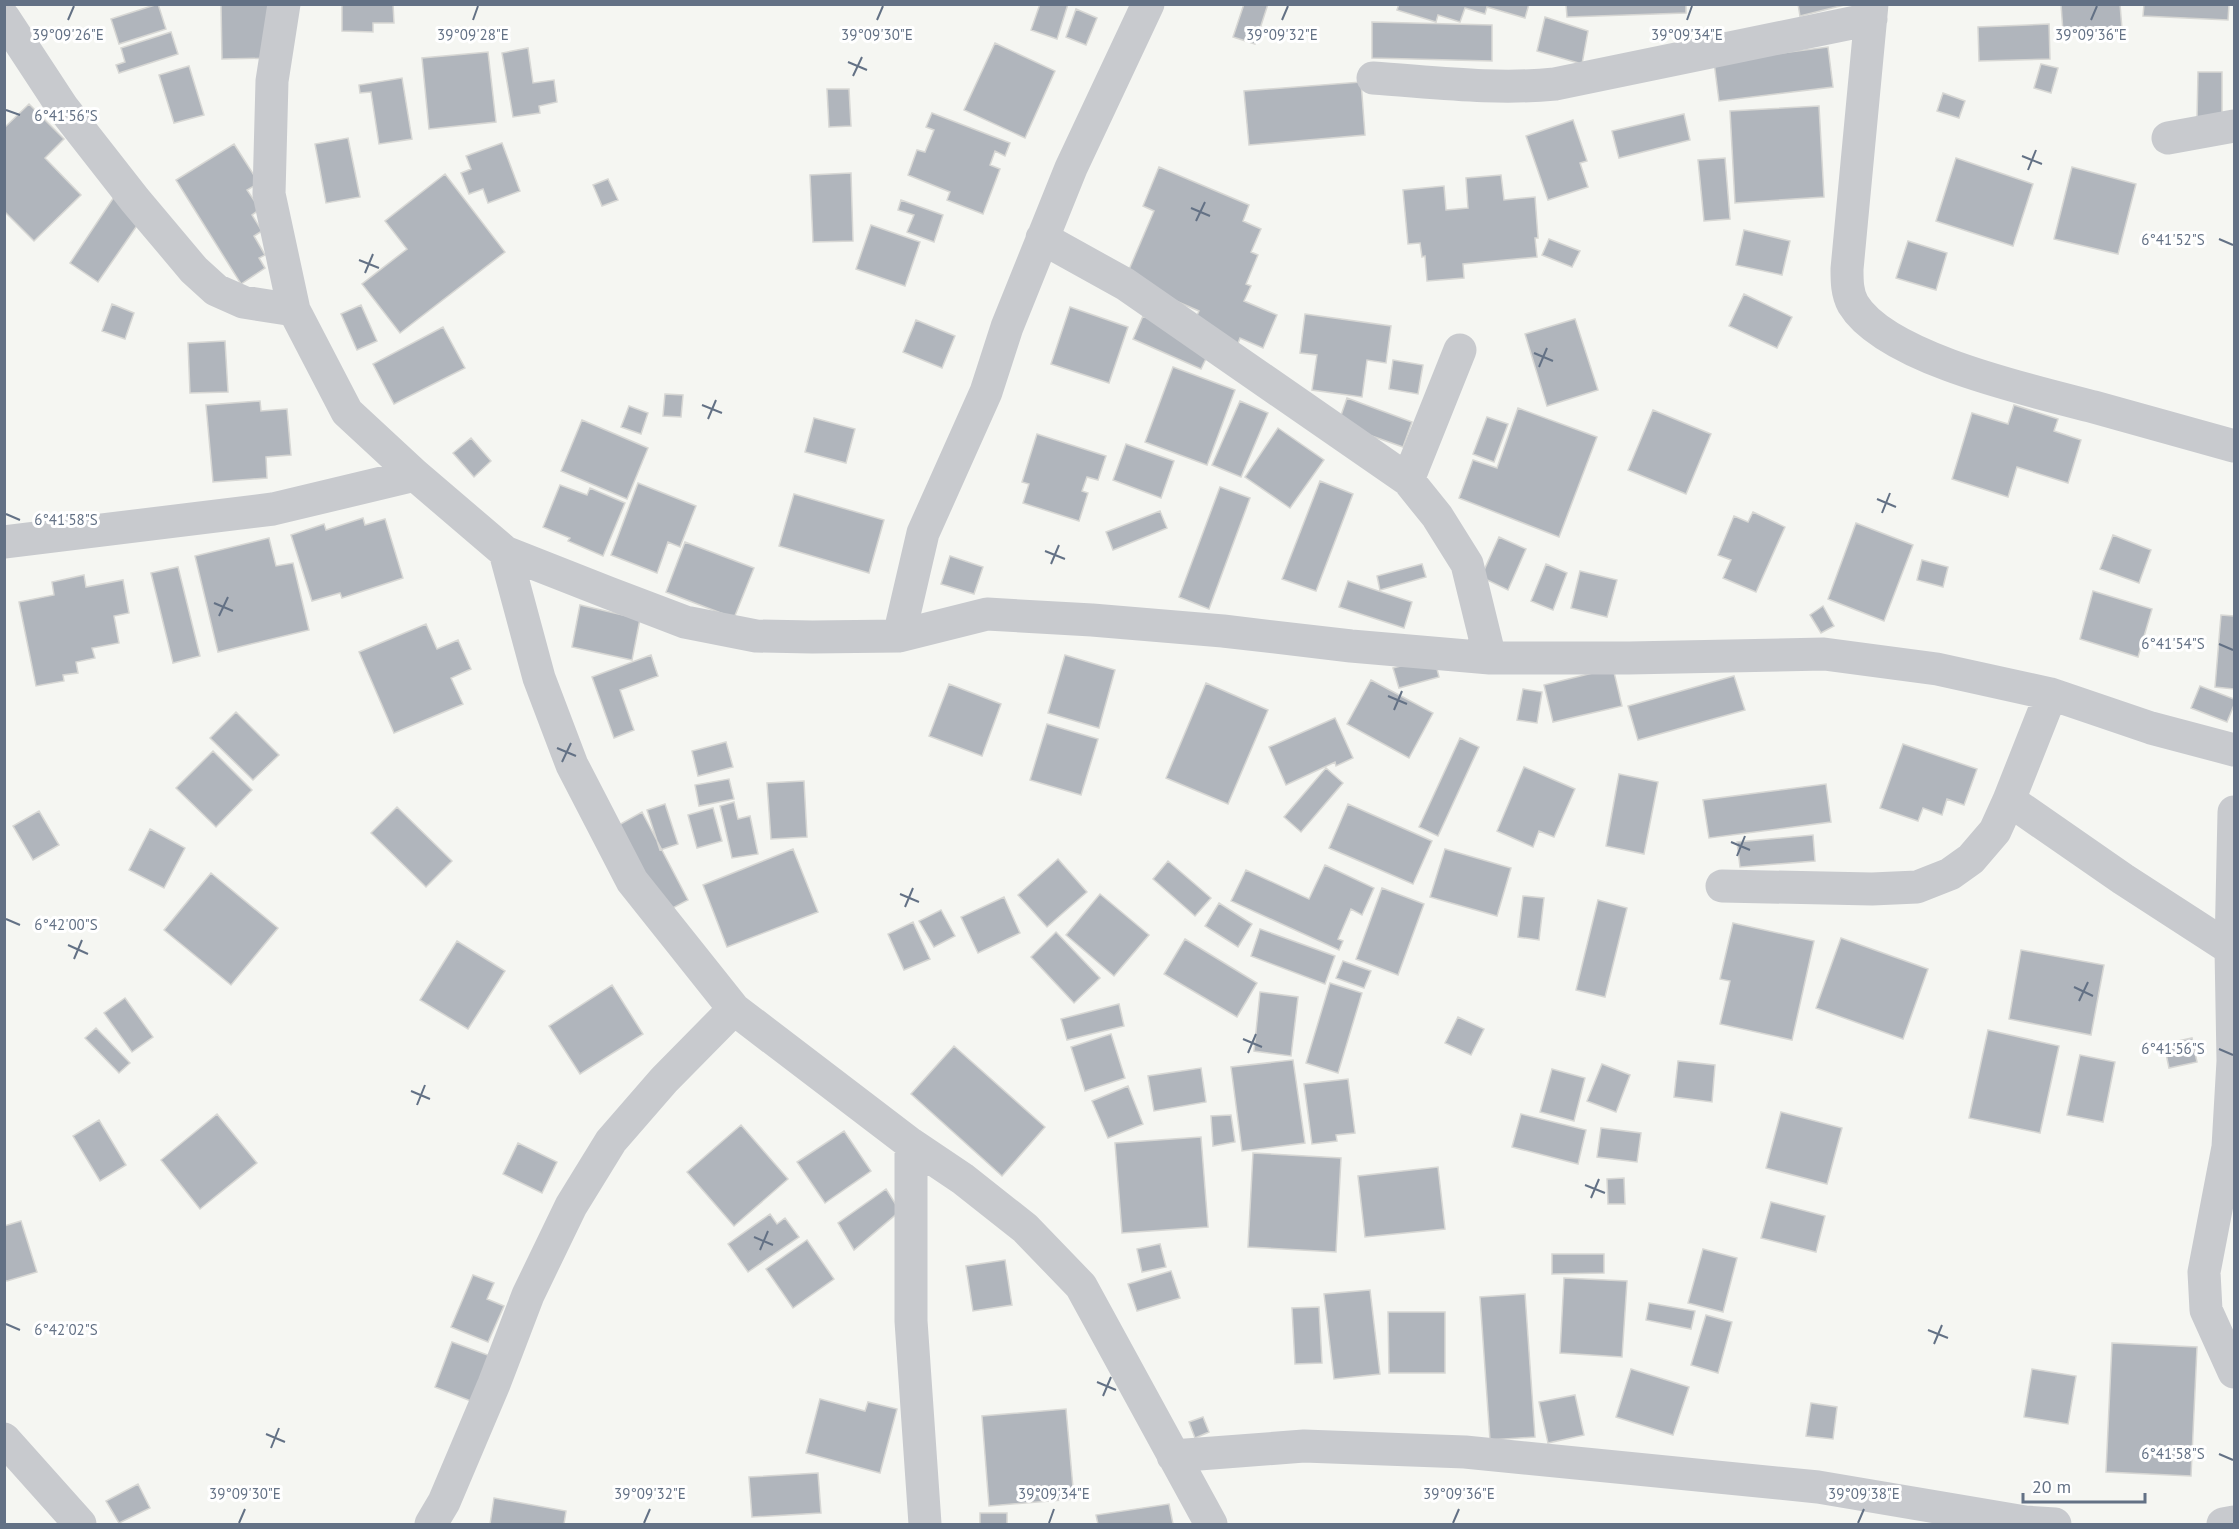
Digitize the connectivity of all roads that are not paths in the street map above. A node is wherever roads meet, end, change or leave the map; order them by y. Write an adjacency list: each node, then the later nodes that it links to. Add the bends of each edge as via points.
1 (284, 4): 9 (street, via 272,81 269,194)
2 (1148, 4): 8 (street)
3 (1871, 12): 5 (street, via 1555,84 1466,85); 11 (street, via 1847,269 1847,288 1853,304 1887,336 1922,354 2006,385)
4 (4, 18): 9 (street, via 63,108 194,270 216,290 243,302)
5 (1373, 78)
6 (2235, 126): 7 (street)
7 (2168, 138)
8 (1042, 238): 13 (street, via 1125,284); 16 (street, via 986,392 924,533)
9 (294, 310): 12 (street, via 347,412)
10 (1460, 350): 13 (street)
11 (2235, 447)
12 (415, 476): 14 (street, via 273,509); 15 (street)
13 (1408, 480): 17 (street, via 1437,516 1467,564)
14 (4, 542)
15 (506, 552): 16 (street, via 685,622 756,636); 24 (street, via 539,678 572,765 632,881)
16 (899, 636): 17 (street, via 987,614 1164,626)
17 (1490, 658): 18 (street, via 1824,654 1937,669)
18 (2051, 694): 19 (street, via 2151,728); 20 (street)
19 (2235, 750)
20 (2009, 800): 22 (street, via 1995,831 1971,859 1950,874 1917,887); 23 (street)
21 (2235, 812): 23 (street)
22 (1722, 886)
23 (2231, 949): 26 (street, via 2233,1061 2228,1147 2204,1272 2206,1310)
24 (734, 1009): 25 (street); 31 (street, via 664,1080 611,1142 572,1206 528,1295 495,1384)
25 (911, 1144): 28 (street, via 1025,1228 1081,1286); 32 (street, via 911,1321)
26 (2235, 1372)
27 (4, 1439): 30 (street)
28 (1173, 1456): 33 (street); 34 (street, via 1304,1446 1465,1452 1818,1486)
29 (2235, 1522): 35 (street)
30 (80, 1524)
31 (431, 1524)
32 (925, 1524)
33 (1211, 1524)
34 (2055, 1524)
35 (2223, 1524)

